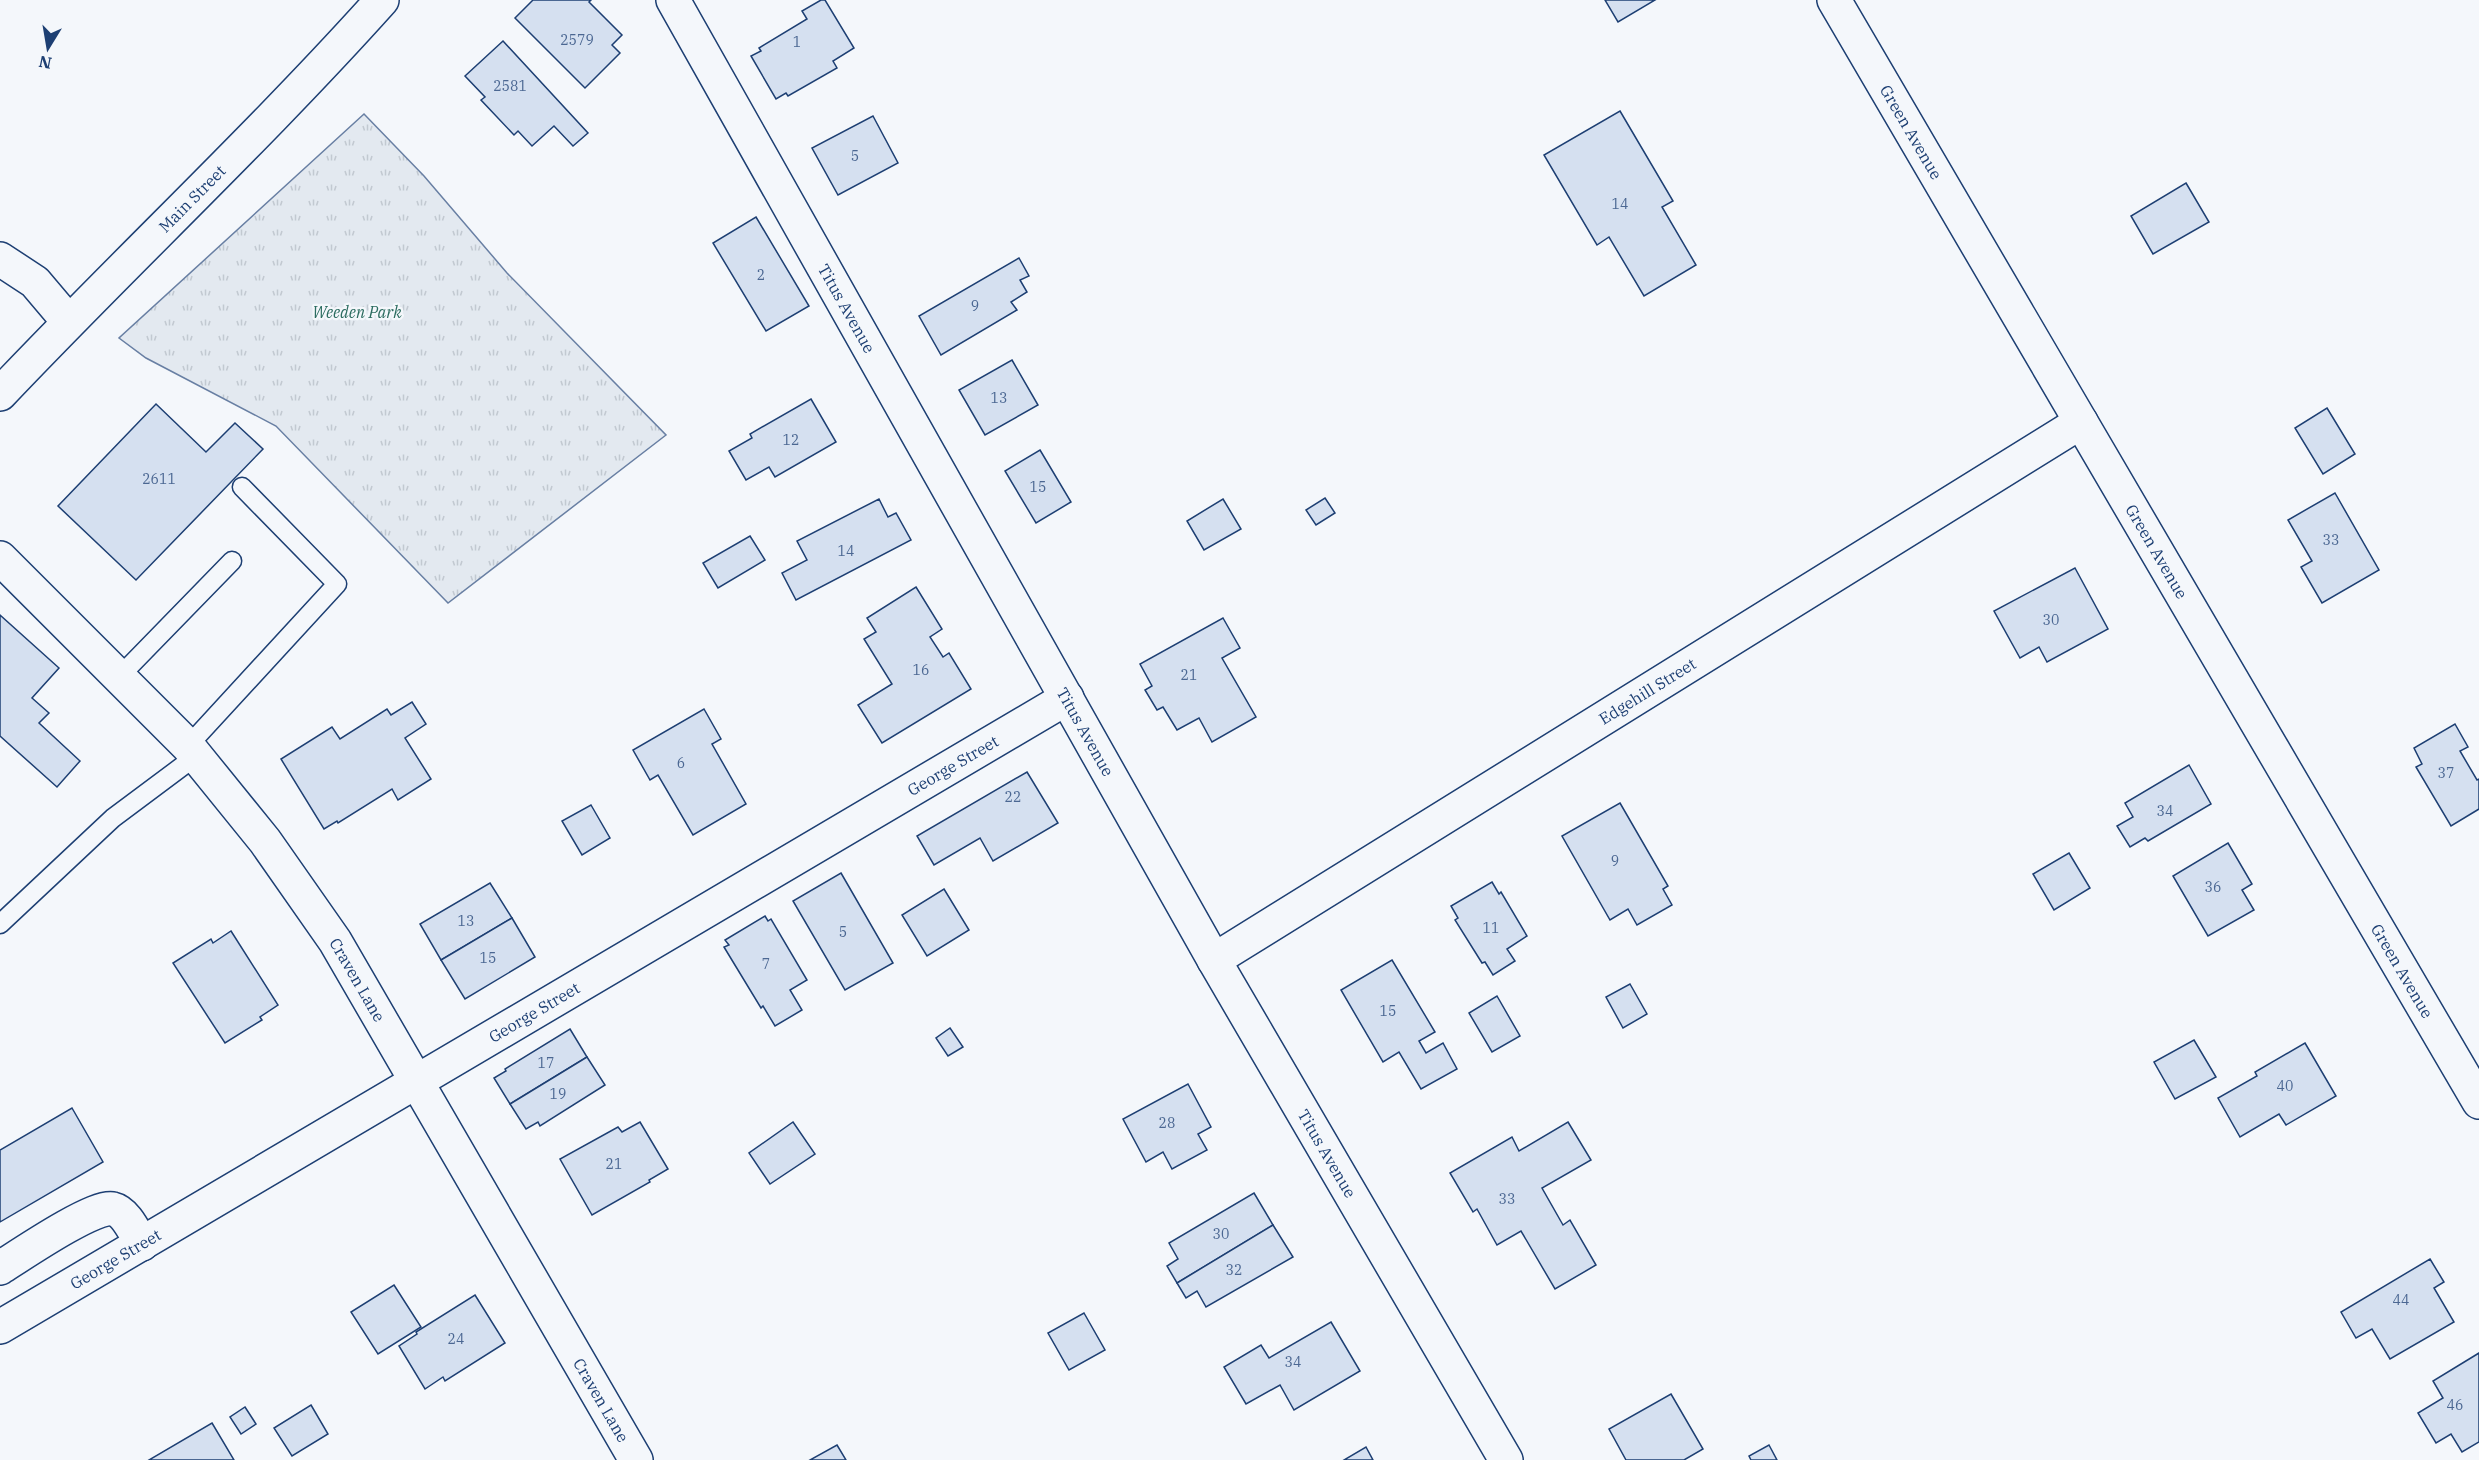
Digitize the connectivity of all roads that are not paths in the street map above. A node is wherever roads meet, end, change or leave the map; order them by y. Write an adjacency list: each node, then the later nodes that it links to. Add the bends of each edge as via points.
1 (382, 0): 5 (main road, Main Street, via 322,68)
2 (673, 0): 12 (main road, Titus Avenue)
3 (1834, 0): 7 (main road, Green Avenue)
4 (0, 259): 5 (main road, via 35,282)
5 (68, 321): 6 (main road, Main Street)
6 (0, 394)
7 (2081, 422): 15 (main road, Edgehill Street); 17 (main road, Green Avenue)
8 (242, 487): 13 (lane, via 337,584)
9 (0, 558): 11 (main road, Craven Lane)
10 (232, 561): 11 (lane)
11 (119, 677): 13 (main road, Craven Lane)
12 (1067, 698): 15 (main road, Titus Avenue); 16 (main road, George Street)
13 (192, 751): 14 (lane, via 113,818); 16 (main road, Craven Lane, via 265,841 335,941)
14 (0, 924)
15 (1214, 960): 22 (main road, Titus Avenue)
16 (418, 1081): 18 (main road, George Street); 21 (main road, Craven Lane)
17 (2479, 1102)
18 (142, 1244): 19 (main road, via 121,1213 104,1208); 20 (main road, George Street)
19 (0, 1268)
20 (0, 1327)
21 (636, 1460)
22 (1506, 1460)

